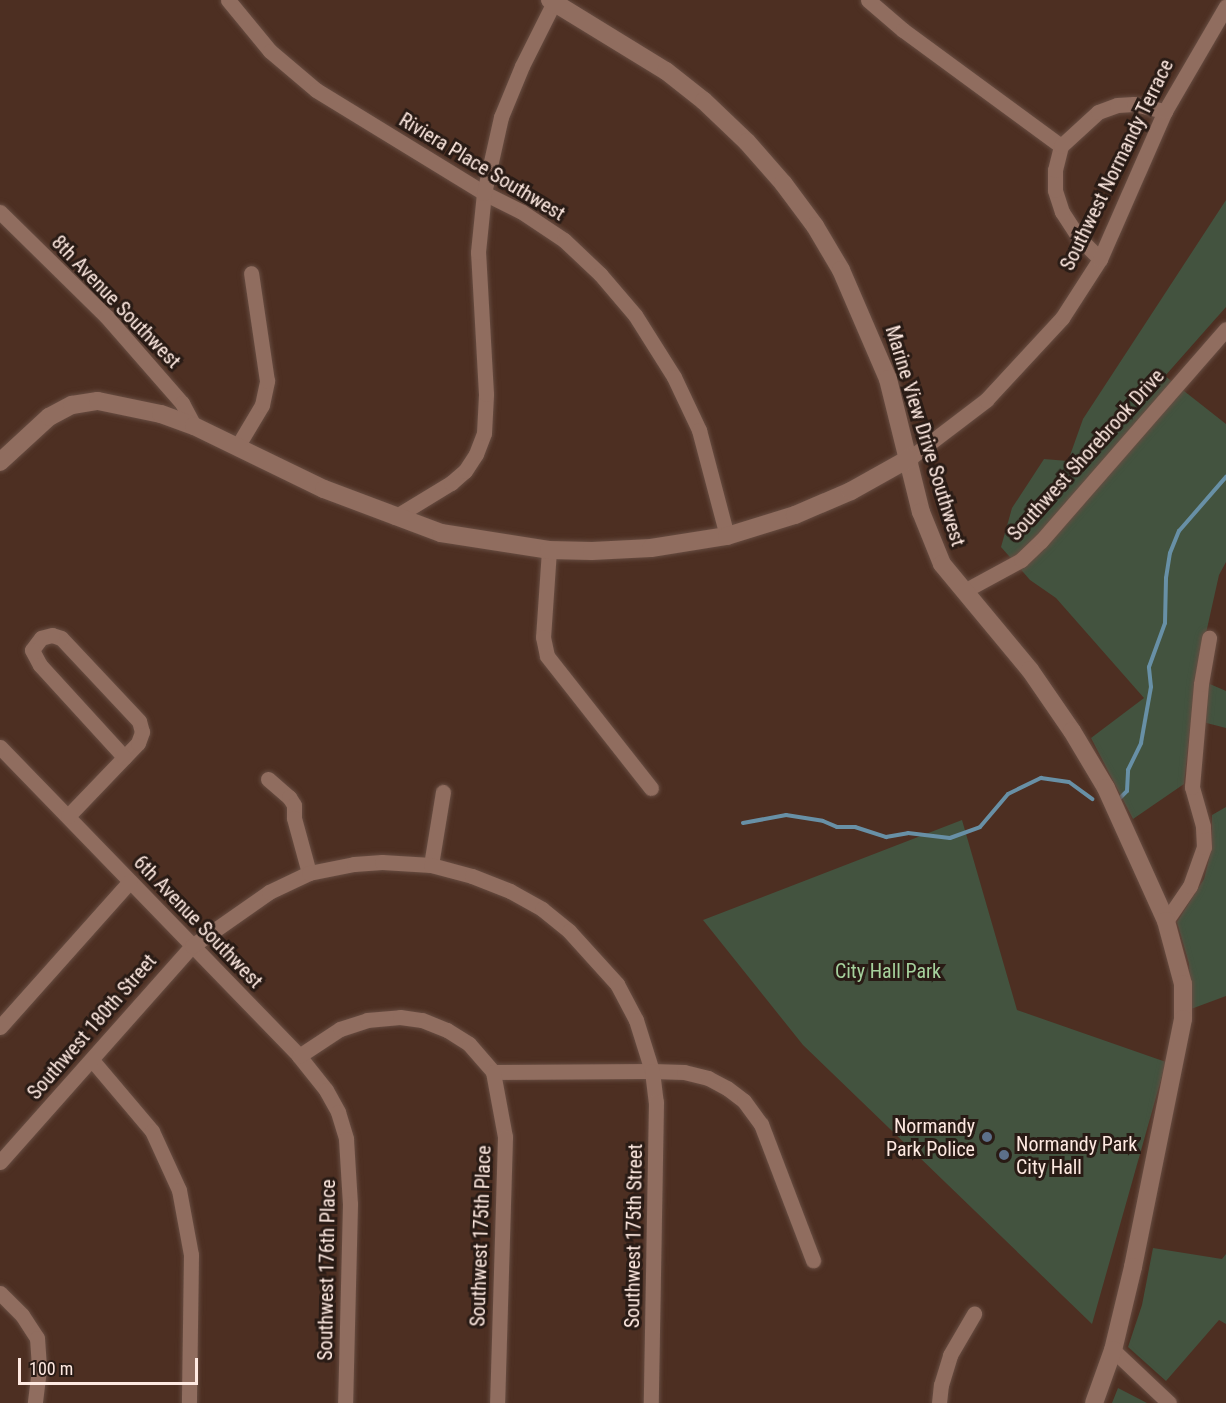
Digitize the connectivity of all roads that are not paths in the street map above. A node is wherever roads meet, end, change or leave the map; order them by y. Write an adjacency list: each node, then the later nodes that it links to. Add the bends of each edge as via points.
1 (228, 0): 7 (street, Riviera Place Southwest, via 270,51 309,85)
2 (868, 0): 6 (street)
3 (553, 1): 7 (street, via 501,117); 14 (street, Marine View Drive Southwest, via 666,71 747,142 783,183 815,226 869,328)
4 (1226, 6): 5 (street, Southwest Normandy Terrace)
5 (1165, 111): 6 (street, via 1134,104 1117,105 1098,112); 9 (street, Southwest Normandy Terrace)
6 (1061, 146): 9 (street, via 1055,170 1058,201 1079,238)
7 (484, 193): 16 (street, via 478,252 486,394 484,433 465,471); 17 (street, Riviera Place Southwest, via 564,240 635,315 674,377 699,430)
8 (0, 212): 12 (street, 8th Avenue Southwest, via 106,316 182,403)
9 (1100, 260): 14 (street, Southwest Normandy Terrace, via 1062,318 1033,352 986,400)
10 (250, 273): 13 (street, via 267,381 262,405)
11 (1224, 334): 19 (street, Southwest Shorebrook Drive, via 1041,541 1021,560)
12 (194, 426): 13 (street, Southwest Normandy Terrace); 15 (street, Southwest Normandy Terrace, via 117,404 98,401 72,405 49,417)
13 (237, 447): 16 (street, Southwest Normandy Terrace, via 324,489)
14 (910, 458): 17 (street, Southwest Normandy Terrace, via 852,491 795,515); 19 (street, Marine View Drive Southwest, via 932,545)
15 (0, 462)
16 (395, 517): 18 (street, Southwest Normandy Terrace, via 441,533)
17 (727, 536): 18 (street, Southwest Normandy Terrace, via 651,548)
18 (549, 550): 24 (street, via 543,637 547,656)
19 (964, 591): 30 (street, Marine View Drive Southwest, via 1030,670 1072,731 1106,788)
20 (1209, 638): 30 (street, via 1192,779 1204,847 1190,886)
21 (0, 747): 26 (street, 6th Avenue Southwest)
22 (124, 757): 22 (street, via 138,743 140,721 61,638 41,638 32,650 40,665); 26 (street)
23 (268, 779): 28 (street, via 294,805)
24 (651, 788)
25 (443, 792): 27 (street)
26 (68, 816): 29 (street, 6th Avenue Southwest)
27 (431, 866): 28 (street, Southwest 180th Street, via 382,862); 35 (street, Southwest 175th Street, via 510,891 542,909 569,931 617,984 636,1020)
28 (309, 873): 31 (street, Southwest 180th Street, via 269,892)
29 (130, 881): 31 (street, 6th Avenue Southwest); 32 (street)
30 (1166, 921): 42 (street, Marine View Drive Southwest, via 1183,984 1184,1013)
31 (192, 946): 33 (street, 6th Avenue Southwest); 34 (street, Southwest 180th Street)
32 (0, 1027)
33 (299, 1056): 36 (street, via 340,1029 367,1020 400,1017 447,1030 469,1044); 37 (street, 6th Avenue Southwest, via 326,1090)
34 (92, 1060): 38 (street, Southwest 180th Street); 44 (street, via 152,1131 179,1190 191,1255)
35 (652, 1071): 36 (street); 39 (street, via 708,1078 744,1101 761,1124); 47 (street, Southwest 175th Street, via 657,1151)
36 (493, 1072): 46 (street, Southwest 175th Place, via 505,1137)
37 (346, 1139): 45 (street, Southwest 176th Place, via 350,1204)
38 (0, 1162)
39 (813, 1260)
40 (0, 1293): 43 (street, via 22,1315 37,1338)
41 (974, 1314): 48 (street, via 950,1355)
42 (1113, 1350): 49 (street, Marine View Drive Southwest); 50 (street)
43 (35, 1403)
44 (189, 1403)
45 (345, 1403)
46 (497, 1403)
47 (651, 1403)
48 (939, 1403)
49 (1094, 1403)
50 (1169, 1403)

